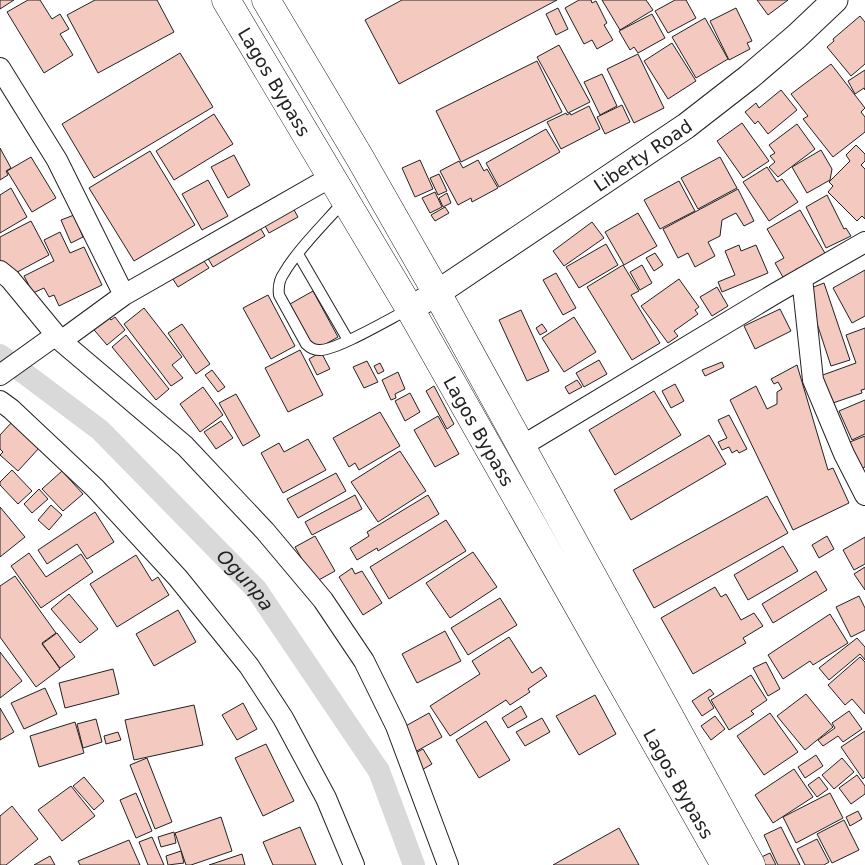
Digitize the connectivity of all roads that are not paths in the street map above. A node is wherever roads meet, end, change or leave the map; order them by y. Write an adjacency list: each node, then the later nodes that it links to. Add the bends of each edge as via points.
1 (226, 0): 5 (main road, Lagos Bypass)
2 (266, 0): 11 (main road, Lagos Bypass)
3 (835, 0): 11 (street, Liberty Road, via 798,36 686,126)
4 (0, 68): 12 (street, via 56,160)
5 (331, 177): 6 (main road, Lagos Bypass); 12 (street)
6 (344, 200): 8 (lane); 13 (main road, Lagos Bypass)
7 (865, 242): 10 (street)
8 (298, 254): 15 (lane); 15 (lane, via 278,286 279,295 306,344 312,350 321,351)
9 (0, 271): 14 (street)
10 (802, 278): 18 (street); 19 (street, via 813,380)
11 (437, 293): 13 (street, Liberty Road); 18 (main road, Lagos Bypass)
12 (124, 295): 14 (street)
13 (410, 309): 15 (lane); 22 (main road, Lagos Bypass)
14 (58, 338): 16 (street); 21 (street, via 185,446 265,531 322,600 364,661 396,726)
15 (348, 340)
16 (0, 375)
17 (0, 401): 20 (street, via 95,488 178,578 249,666 283,718 326,798)
18 (522, 446): 23 (main road, Lagos Bypass)
19 (865, 495)
20 (354, 865)
21 (448, 865)
22 (725, 865)
23 (751, 865)

